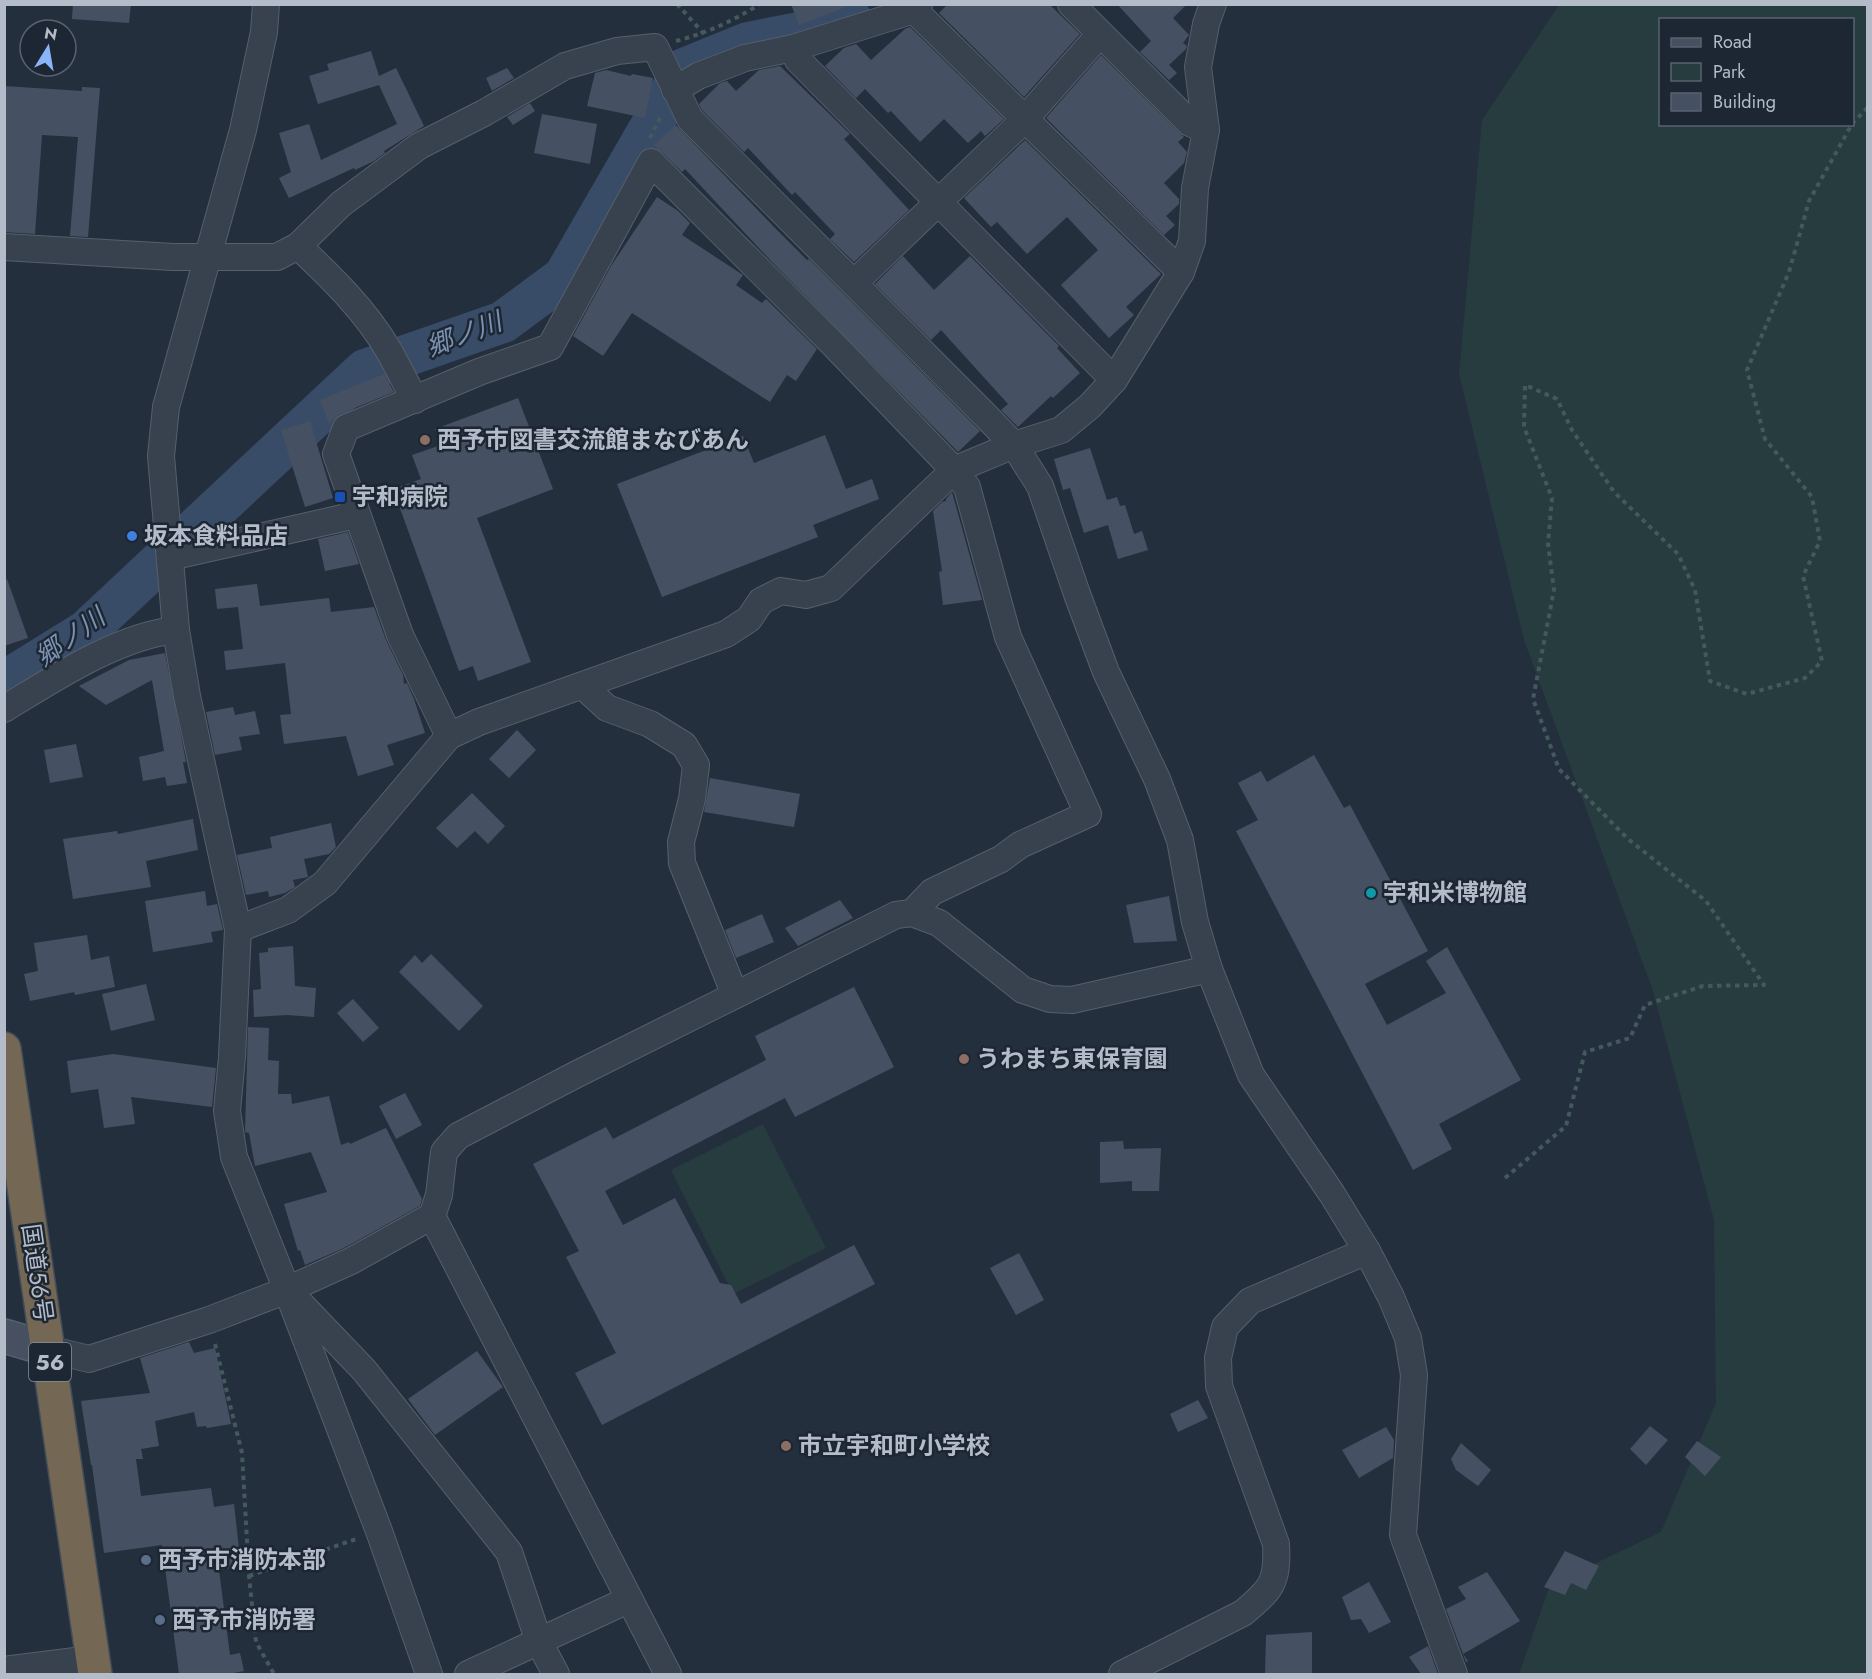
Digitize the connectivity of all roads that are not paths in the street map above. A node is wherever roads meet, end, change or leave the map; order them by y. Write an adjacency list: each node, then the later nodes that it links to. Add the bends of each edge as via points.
1 (266, 4): 13 (street, via 264,32 243,130)
2 (1071, 4): 5 (street)
3 (1213, 4): 9 (street, via 1198,67)
4 (917, 7): 6 (street); 8 (street)
5 (1100, 34): 8 (street); 9 (street, via 1190,123)
6 (793, 48): 7 (street, via 745,58 698,76); 10 (street, via 798,60)
7 (675, 90): 11 (street, via 655,47 617,51 565,66 419,146 341,204); 15 (street, via 690,119)
8 (1025, 119): 10 (street); 14 (street)
9 (1206, 130): 14 (street, via 1195,188 1192,241)
10 (939, 203): 15 (street); 16 (street)
11 (298, 246): 13 (street, via 277,257); 17 (street, via 362,314 388,350)
12 (4, 247): 13 (street)
13 (207, 256): 21 (street, via 165,407 161,456)
14 (1181, 272): 16 (street)
15 (854, 283): 18 (street)
16 (1114, 380): 18 (street, via 1060,430)
17 (415, 400): 19 (street, via 550,347 651,162); 20 (street, via 346,428 336,454)
18 (1014, 445): 19 (street); 28 (street, via 1040,486 1106,672 1165,799 1180,840 1195,922)
19 (954, 470): 23 (street, via 831,588 806,595 782,591 761,601 749,619 726,634); 26 (street, via 967,487 1008,637 1088,814 932,892)
20 (356, 514): 21 (street); 25 (street, via 400,635)
21 (170, 556): 22 (street)
22 (176, 630): 24 (street, via 154,632 110,649); 27 (street)
23 (583, 686): 25 (street); 29 (street, via 607,708 650,724 684,745 696,765 681,842 682,862)
24 (4, 709)
25 (449, 736): 27 (street, via 324,883 288,910)
26 (912, 913): 28 (street, via 939,924 1023,990 1050,999 1072,1000); 29 (street, via 897,915)
27 (238, 929): 33 (street, via 227,1111 234,1157)
28 (1209, 969): 32 (street, via 1251,1075)
29 (735, 995): 31 (street, via 458,1136 444,1152 439,1195)
30 (4, 1049): 35 (highway, 国道56号 / 56)
31 (432, 1216): 33 (street, via 351,1261); 36 (street)
32 (1367, 1251): 44 (street, via 1250,1301 1225,1327 1218,1358 1219,1386 1276,1544 1273,1584 1243,1613); 45 (street, via 1408,1338 1414,1375 1403,1535)
33 (287, 1290): 35 (street, via 89,1359); 37 (street, via 364,1370 508,1552); 40 (street, via 379,1531)
34 (4, 1336): 35 (main road)
35 (48, 1349): 38 (highway, 国道56号 / 56)
36 (628, 1600): 37 (street); 43 (street)
37 (539, 1642): 41 (street); 42 (street)
38 (93, 1667): 39 (street)
39 (4, 1670)
40 (422, 1672)
41 (468, 1674)
42 (556, 1674)
43 (668, 1674)
44 (1122, 1674)
45 (1454, 1674)

